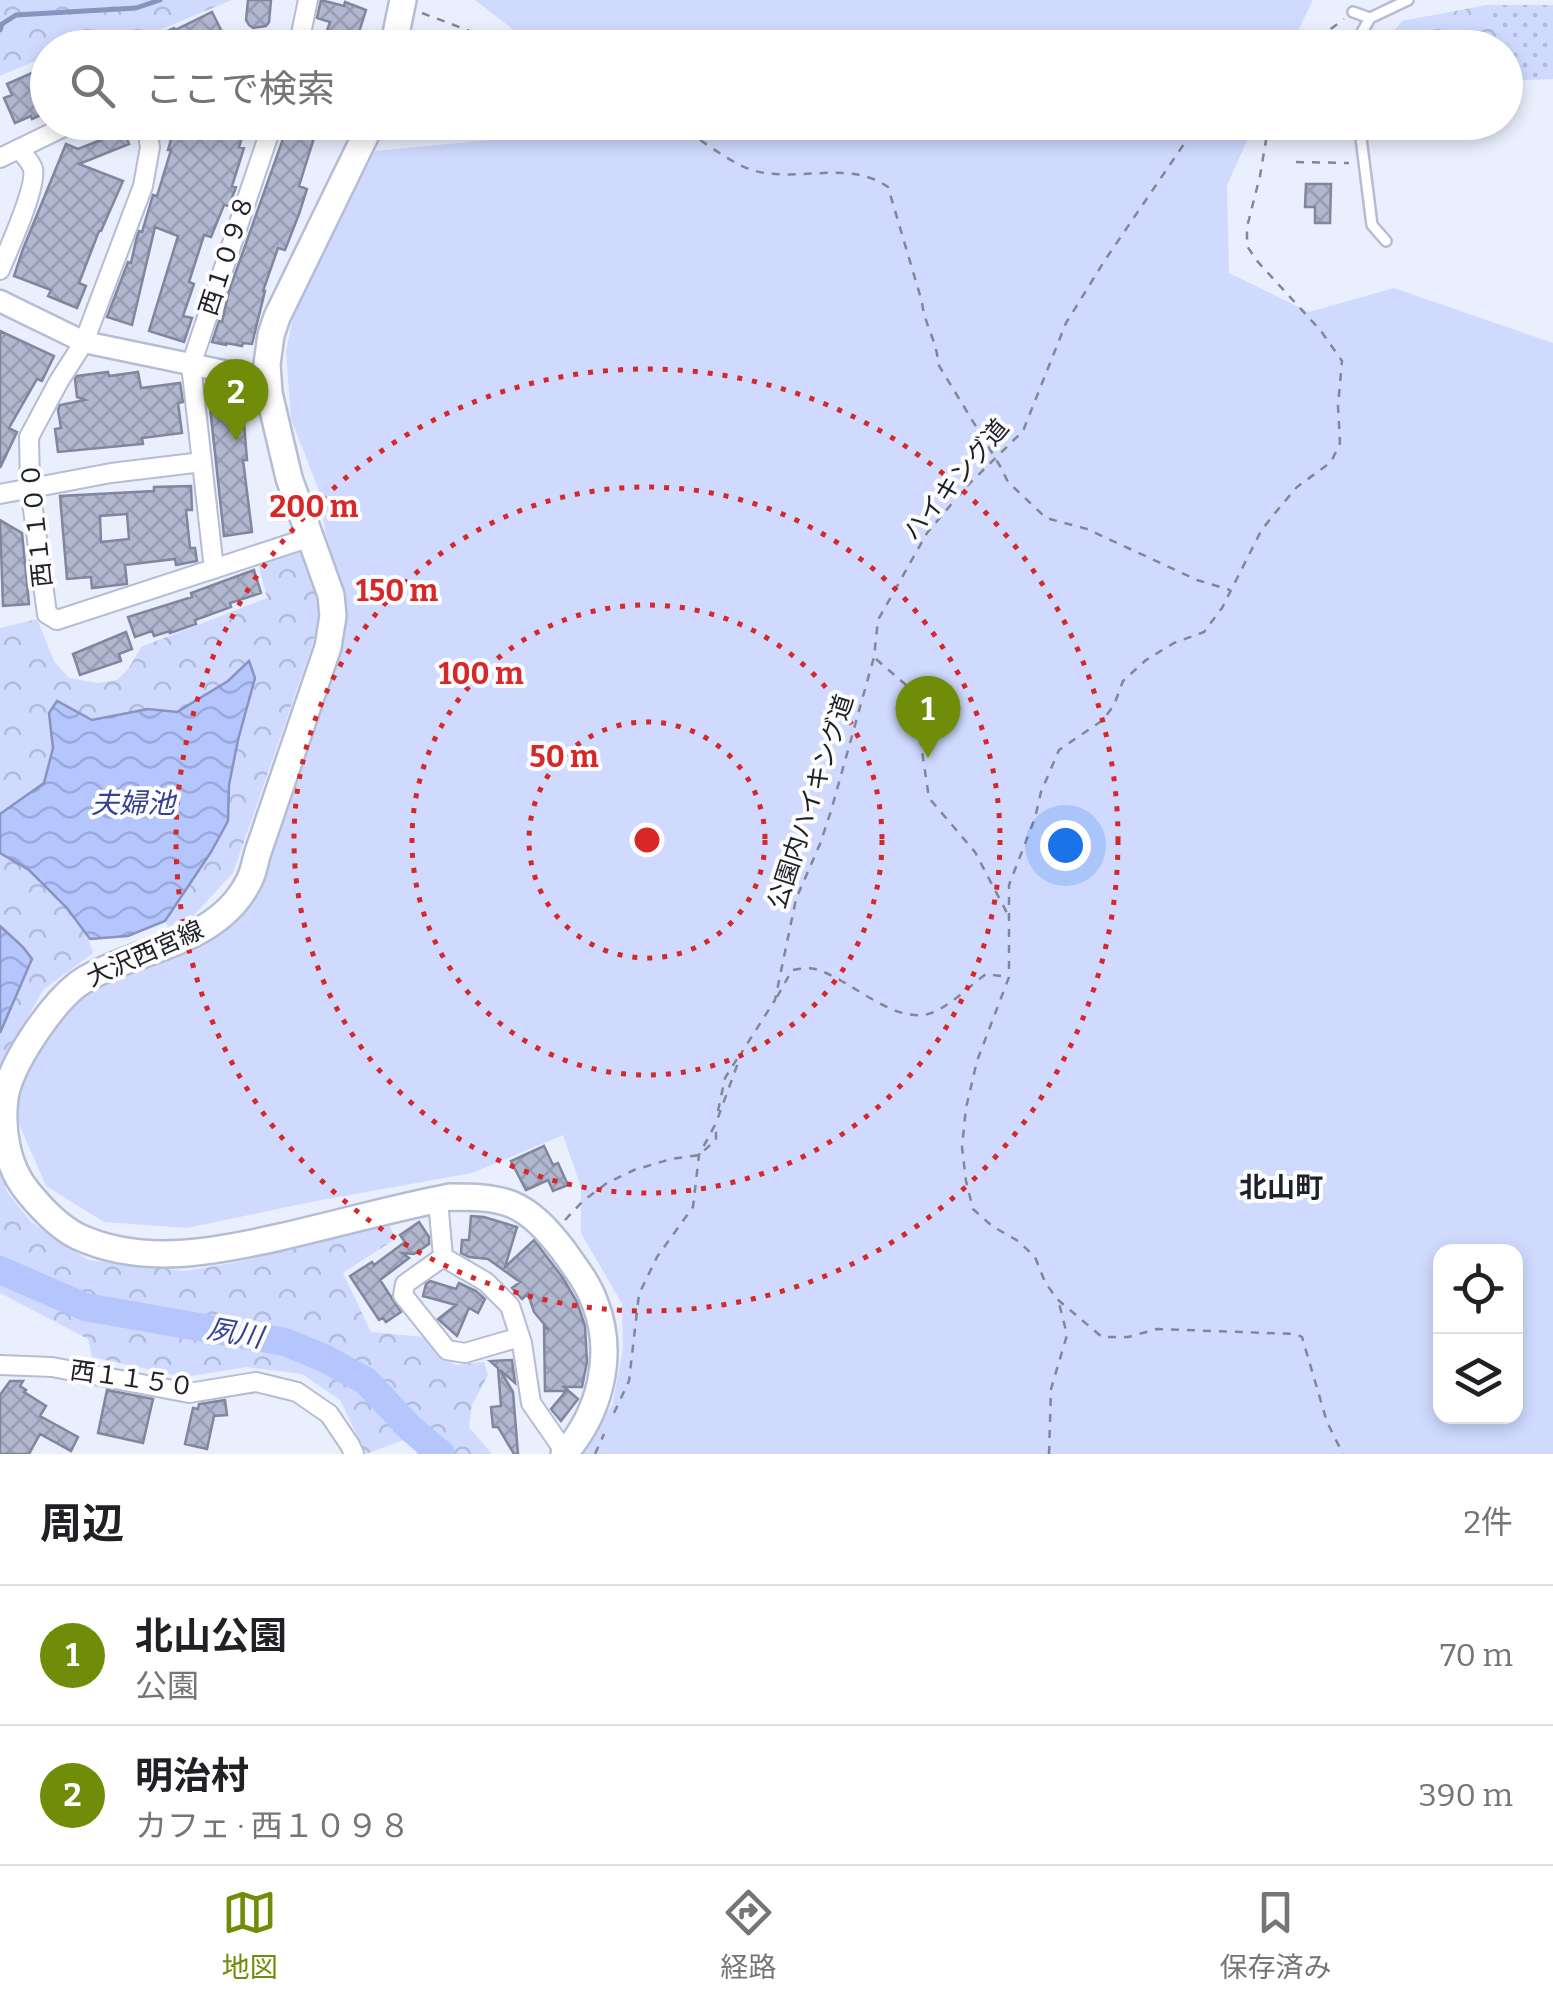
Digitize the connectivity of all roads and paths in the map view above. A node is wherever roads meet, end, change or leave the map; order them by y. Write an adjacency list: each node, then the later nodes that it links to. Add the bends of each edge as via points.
1 (308, 0): 6 (street)
2 (1408, 0): 5 (lane)
3 (402, 3): 7 (main road); 8 (path)
4 (1353, 12): 5 (lane); 9 (path)
5 (1370, 18): 10 (lane)
6 (302, 30)
7 (397, 30)
8 (470, 30)
9 (1328, 30)
10 (1363, 30)
11 (39, 140): 19 (street)
12 (149, 140): 26 (street, 西１１００, via 148,167)
13 (266, 140): 27 (street, 西１０９８)
14 (363, 140): 28 (main road, 大沢西宮線, via 278,317)
15 (703, 140): 34 (path, via 747,168 784,176 848,172 888,187 938,364 1008,482 1046,518)
16 (1187, 140): 35 (path, ハイキング道, via 1066,323 1023,431 926,533 878,620)
17 (1266, 140): 34 (path, via 1247,246 1342,361 1340,444 1331,462 1297,486 1275,513)
18 (1362, 140): 23 (lane, via 1372,225)
19 (19, 150): 20 (street); 24 (street, via 33,178)
20 (0, 158)
21 (1296, 162): 22 (path)
22 (1341, 163)
23 (1386, 241)
24 (0, 270)
25 (0, 301): 26 (street)
26 (84, 342): 27 (street); 30 (street, 西１１００, via 29,437)
27 (192, 365): 28 (street); 29 (street, 西１０９８)
28 (267, 380): 32 (main road, 大沢西宮線, via 289,478)
29 (202, 462): 30 (street); 33 (street, 西１０９８)
30 (30, 487): 31 (street); 33 (street, 西１１００, via 47,614 57,620)
31 (0, 494)
32 (312, 537): 33 (street, 西１１００); 39 (main road, 大沢西宮線, via 331,595 328,647 251,879 204,929 77,985 42,1020)
33 (214, 568)
34 (1231, 591): 36 (path, via 1204,632 1146,660 1123,681 1102,720 1060,750 1013,871)
35 (874, 657): 36 (path, via 913,691 929,798 975,852); 38 (path, 公園内ハイキング道, via 832,811 796,898)
36 (1007, 914): 37 (path)
37 (1009, 977): 38 (path, via 986,974 934,1013 906,1015 812,968 792,970); 44 (path, via 966,1108 966,1181 974,1209 1035,1258)
38 (775, 1000): 40 (path, via 725,1078 716,1140)
39 (3, 1094): 41 (main road, 大沢西宮線, via 12,1169 24,1188 76,1236 105,1246 167,1254 217,1251)
40 (698, 1155): 42 (path, via 607,1183); 49 (path, via 693,1207 639,1294 629,1381)
41 (438, 1200): 42 (main road, 大沢西宮線, via 500,1201); 43 (street)
42 (551, 1234): 47 (main road, 大沢西宮線, via 583,1278 602,1330 599,1394)
43 (443, 1257): 45 (street, via 486,1282 510,1306); 45 (street, via 405,1284 403,1295 446,1350 465,1353)
44 (1058, 1299): 50 (path, via 1068,1335 1051,1389); 51 (path, via 1102,1337 1191,1329 1302,1337)
45 (520, 1337): 47 (street, via 531,1402)
46 (0, 1365): 48 (street, 西１１５０, via 189,1393 256,1382 297,1392 329,1414)
47 (564, 1453)
48 (354, 1454)
49 (595, 1454)
50 (1049, 1454)
51 (1343, 1454)

